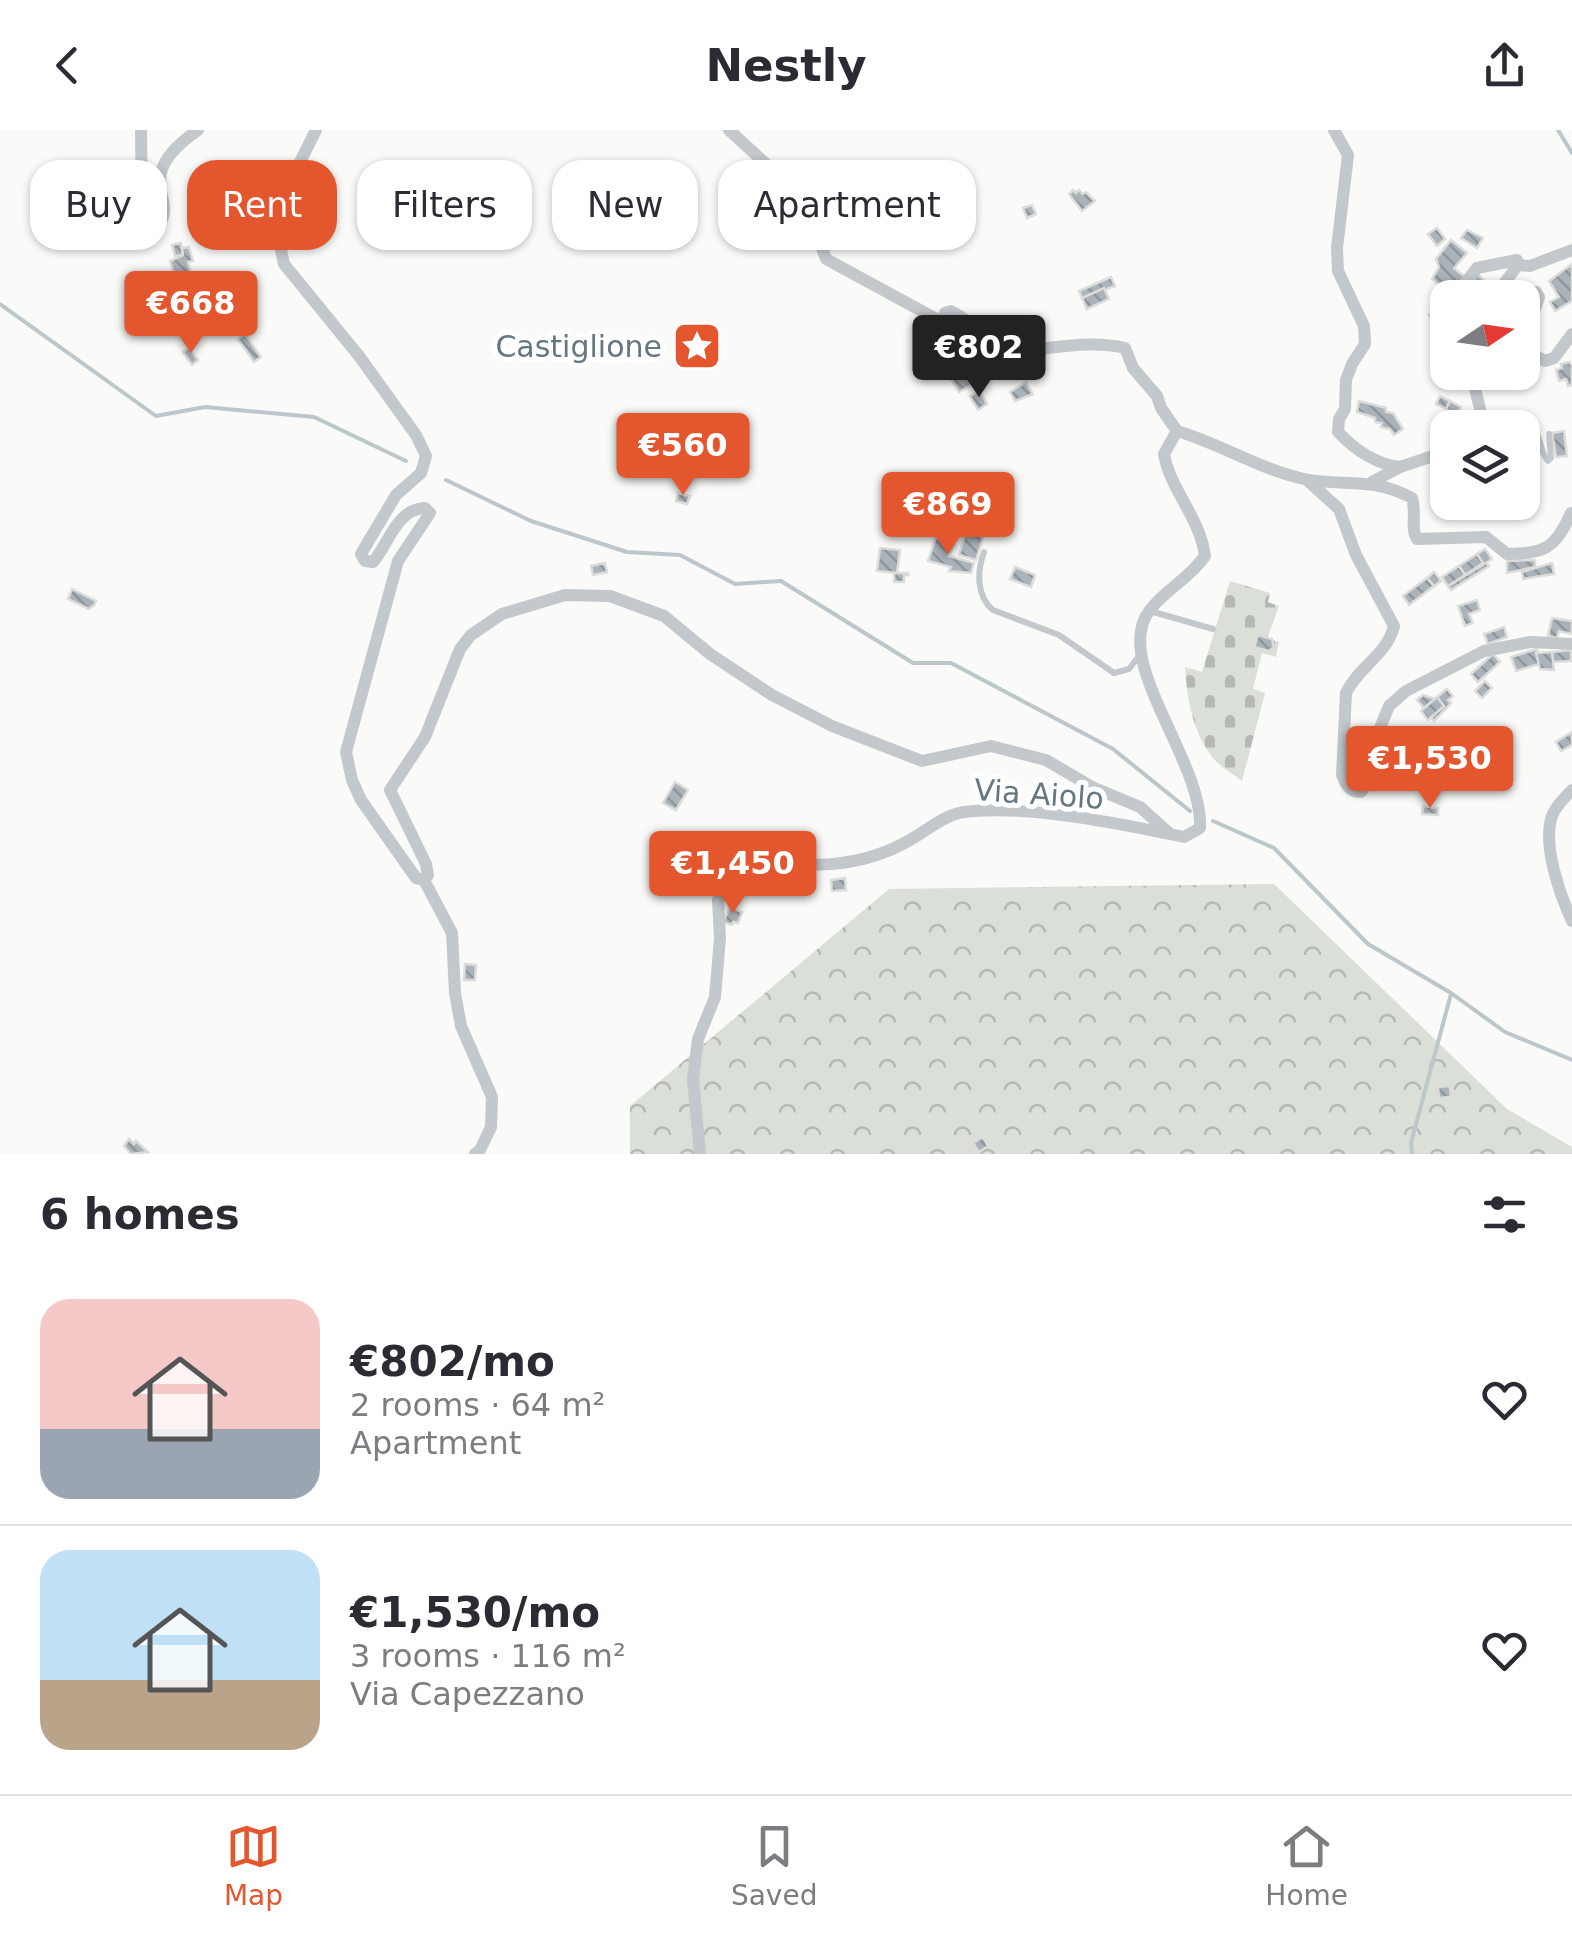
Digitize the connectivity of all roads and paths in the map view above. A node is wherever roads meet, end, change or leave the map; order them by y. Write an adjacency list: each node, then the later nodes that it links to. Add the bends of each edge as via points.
1 (141, 130): 2 (street, via 142,204 154,222 165,213 160,180 167,160)
2 (198, 130)
3 (316, 130): 27 (street, via 283,196 277,230 284,264 359,356 426,456 421,473 396,494 361,554 373,562 403,517 416,508 430,514 398,561 346,752 361,800 409,870)
4 (729, 130): 12 (street, via 804,199 826,259 935,321 951,311 1014,350 1029,354 1102,343 1125,348)
5 (1334, 130): 16 (street, via 1348,155 1338,272 1364,326 1365,344 1346,380 1338,432 1384,465)
6 (1572, 250): 7 (street)
7 (1518, 265): 8 (street, via 1513,259 1476,268); 9 (street)
8 (1467, 280)
9 (1507, 280)
10 (1572, 334): 11 (street, via 1546,361)
11 (1540, 358)
12 (1178, 432): 17 (street); 21 (street, via 1164,454 1167,470 1196,520 1206,556)
13 (1549, 434): 14 (lane, via 1548,461)
14 (1540, 444)
15 (1430, 457): 16 (street)
16 (1400, 468): 18 (street)
17 (1306, 480): 18 (street); 23 (street, via 1339,509 1394,626 1346,694 1342,775 1354,792 1366,785 1372,744 1390,706 1406,691 1484,650)
18 (1369, 483): 19 (street, via 1412,498 1416,539 1486,537 1507,554 1550,546)
19 (1571, 513)
20 (984, 552): 24 (lane, via 978,574 993,610 1059,635 1114,673 1129,670)
21 (1148, 611): 22 (lane); 24 (street)
22 (1213, 629)
23 (1572, 644)
24 (1139, 656): 26 (street, via 1201,808 1200,828 1184,837)
25 (1572, 790): 28 (street, via 1551,817 1551,856)
26 (1170, 834): 27 (street, via 1140,807 1046,760 991,746 922,761 902,755 772,695 664,616 610,596 565,594 502,614 471,635 425,737 390,790 426,864); 30 (street, Via Aiolo, via 1036,812 960,812 868,860 819,867 747,859 726,874 718,900 715,997 698,1039 693,1079)
27 (424, 880): 29 (street, via 452,933 461,1026 492,1097 491,1127)
28 (1572, 921)
29 (475, 1154)
30 (700, 1154)

